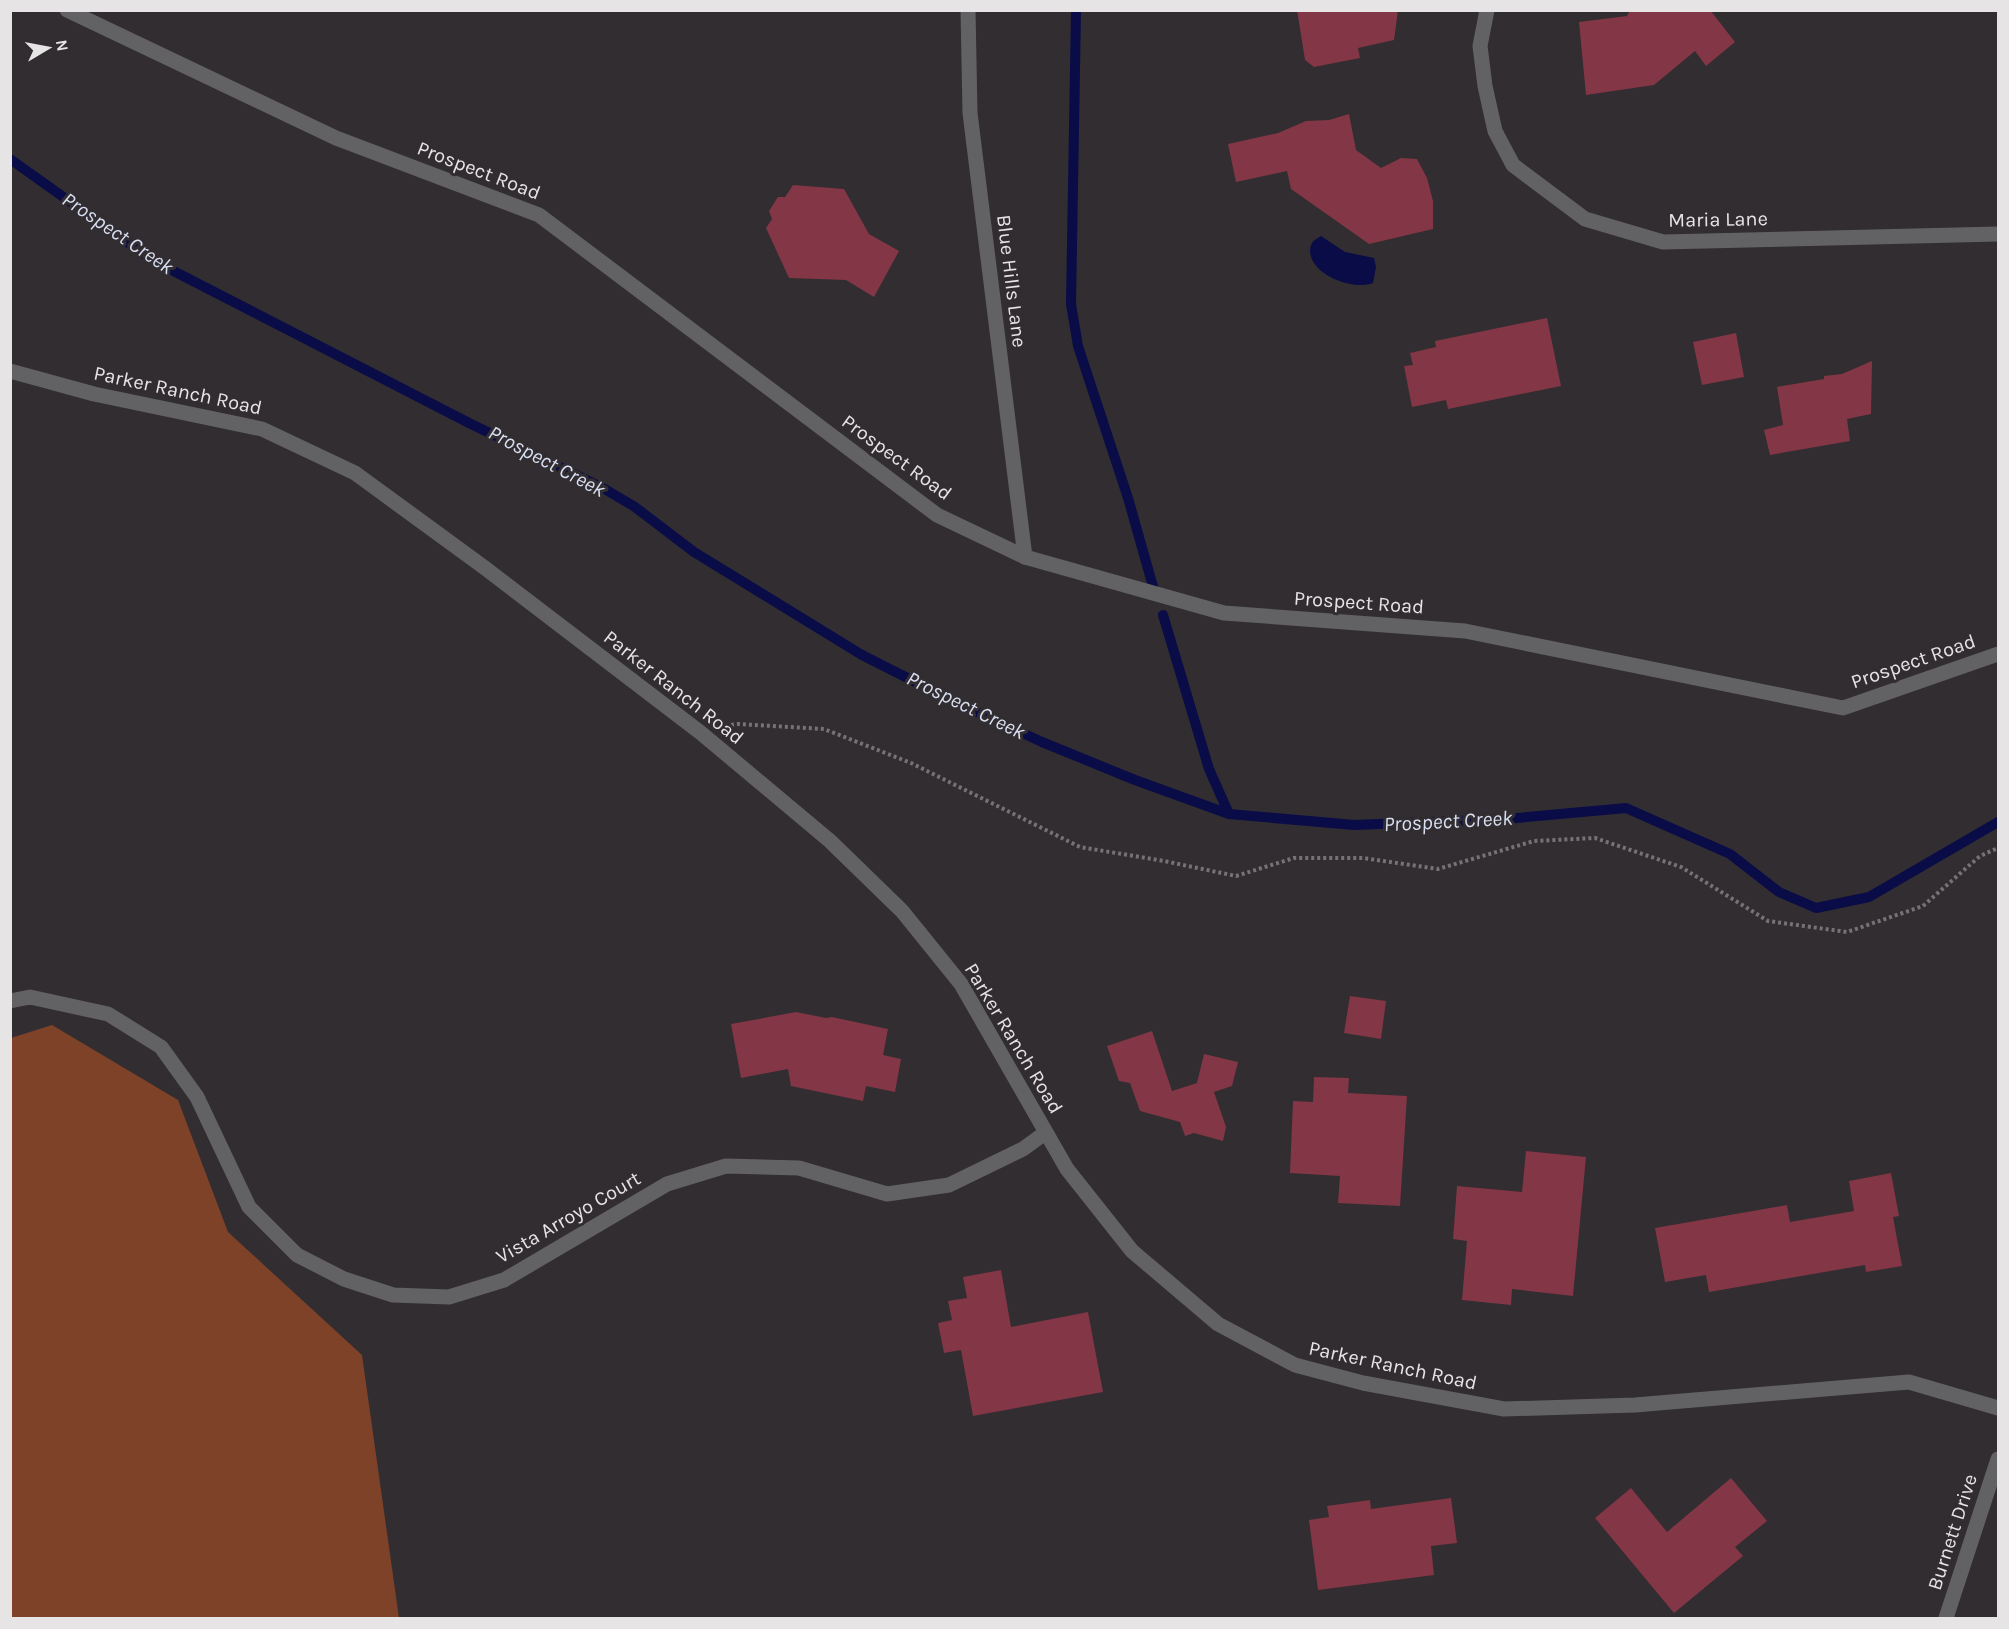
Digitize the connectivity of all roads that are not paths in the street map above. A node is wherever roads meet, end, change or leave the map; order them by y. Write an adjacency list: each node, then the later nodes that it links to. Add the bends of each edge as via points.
1 (67, 10): 6 (street, Prospect Road, via 336,138 538,215 937,515)
2 (968, 10): 6 (street, Blue Hills Lane, via 970,113)
3 (1487, 10): 4 (street, Maria Lane, via 1480,46 1495,131 1513,165 1585,219 1663,242)
4 (1998, 234)
5 (10, 371): 9 (street, Parker Ranch Road, via 94,394 262,429 355,473 485,568 701,733 830,842 902,911 961,984)
6 (1025, 557): 7 (street, Prospect Road, via 1224,613 1465,631 1843,708)
7 (1998, 654)
8 (10, 1001): 9 (street, Vista Arroyo Court, via 30,997 108,1014 161,1047 197,1097 249,1207 297,1256 344,1279 393,1295 449,1297 504,1280 667,1184 726,1166 799,1168 887,1194 949,1185 1023,1149)
9 (1046, 1133): 10 (street, Parker Ranch Road, via 1067,1169 1132,1251 1218,1324 1295,1365 1363,1383 1504,1409 1635,1405 1909,1382)
10 (1998, 1408)
11 (1998, 1459): 12 (street, Burnett Drive)
12 (1946, 1618)

